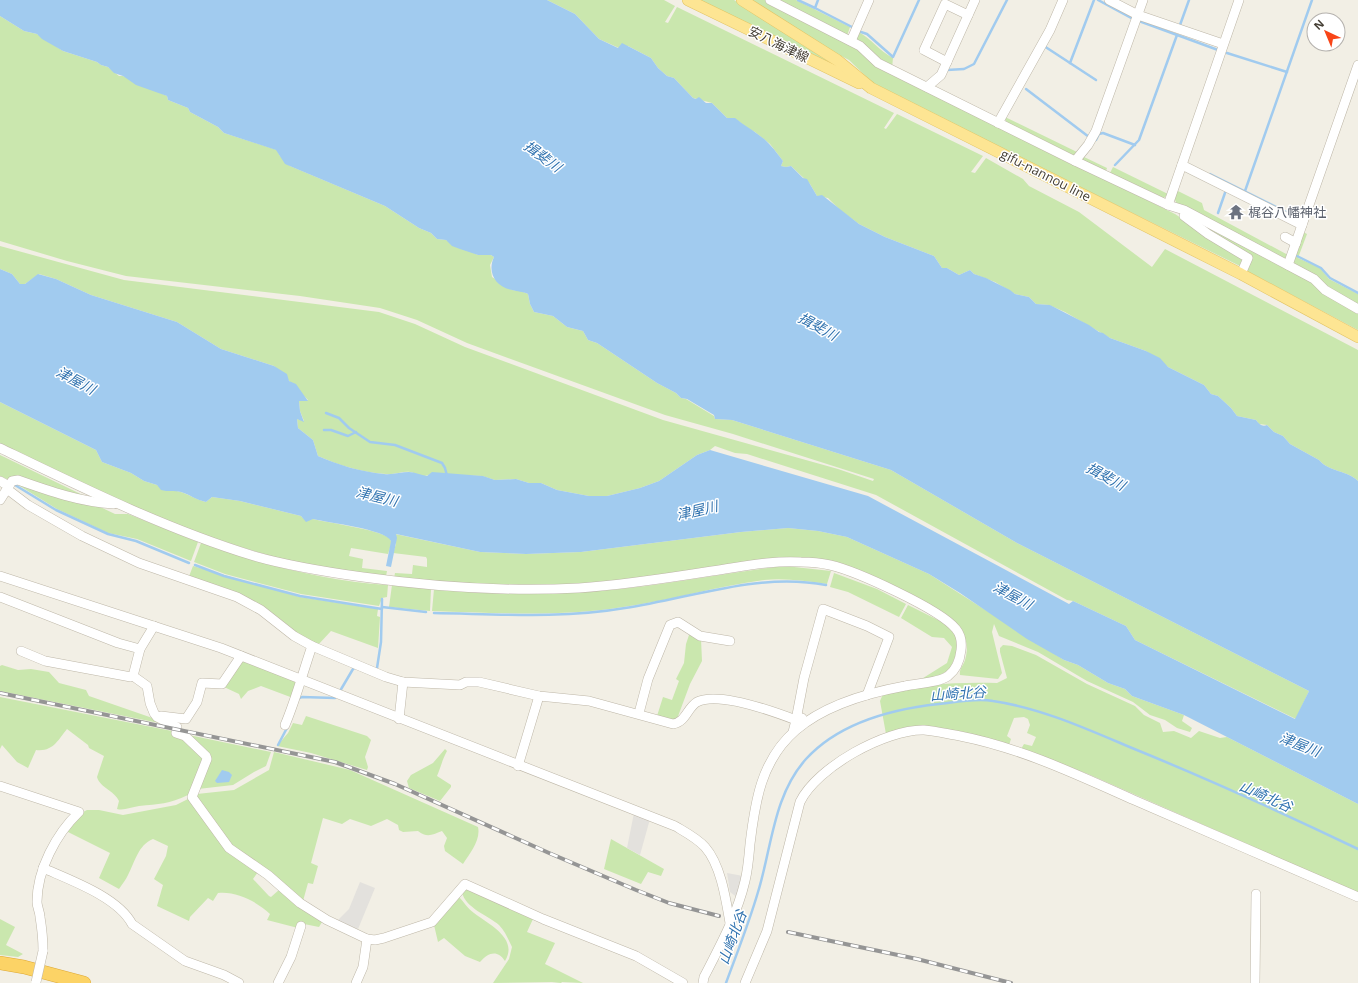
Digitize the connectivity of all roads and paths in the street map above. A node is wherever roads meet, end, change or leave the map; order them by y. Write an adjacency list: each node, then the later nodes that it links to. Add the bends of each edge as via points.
1 (688, 0): 17 (main road, 安八海津線)
2 (742, 0): 17 (main road, gifu-nannou line, via 837,60)
3 (770, 0): 12 (street)
4 (869, 0): 12 (street)
5 (975, 0): 10 (street)
6 (1063, 0): 18 (street, via 1050,30)
7 (1109, 0): 11 (street)
8 (1143, 0): 11 (street)
9 (1240, 0): 13 (street)
10 (968, 15): 14 (street); 14 (street, via 945,4 924,50)
11 (1138, 15): 13 (street); 19 (street, via 1096,131)
12 (851, 41): 16 (street, via 878,63)
13 (1224, 44): 20 (street)
14 (947, 62): 16 (street, via 941,74)
15 (1358, 65): 22 (street)
16 (927, 87): 18 (street)
17 (871, 88): 26 (main road, gifu-nannou line)
18 (998, 123): 19 (street)
19 (1075, 161): 21 (street)
20 (1182, 164): 21 (street); 22 (street)
21 (1171, 206): 25 (street, via 1184,210); 26 (street, via 1208,234 1248,258)
22 (1302, 225): 24 (street)
23 (1285, 237): 24 (street)
24 (1296, 243): 25 (street)
25 (1288, 265): 27 (street)
26 (1241, 274): 28 (main road, gifu-nannou line)
27 (1358, 309)
28 (1358, 337)
29 (0, 448): 33 (street)
30 (0, 481): 31 (street)
31 (8, 487): 32 (street); 33 (street, via 12,481 18,480 62,496 96,503); 38 (street, via 28,505 82,536 139,563 243,600)
32 (0, 500)
33 (118, 504): 45 (street, via 201,538 256,556 321,571 433,585 524,590 581,588 649,581 757,564 799,562 832,566 884,586 945,619 959,633 962,641 958,664 947,677)
34 (0, 576): 36 (street)
35 (0, 597): 39 (street, via 118,643)
36 (154, 626): 39 (street); 41 (street)
37 (730, 641): 47 (street, via 700,636 678,622 670,625 648,679)
38 (312, 646): 43 (street); 44 (street)
39 (140, 649): 42 (street)
40 (21, 652): 42 (street, via 45,661 130,678)
41 (241, 656): 43 (street); 49 (street, via 222,684 202,683 197,702 186,719)
42 (134, 676): 49 (street, via 147,686 150,703)
43 (300, 680): 50 (street); 52 (street)
44 (403, 682): 46 (street, via 460,685 466,682 479,682); 50 (street)
45 (867, 695): 48 (street); 51 (street, via 890,637 823,609 804,678)
46 (539, 696): 47 (street, via 589,701); 54 (street)
47 (639, 713): 51 (street, via 673,724 678,723 690,708 706,699 765,708)
48 (813, 716): 51 (street); 53 (street)
49 (157, 717): 61 (street, via 185,736 206,756 207,760 192,797 222,842 268,875 300,903 327,920)
50 (399, 719): 54 (street)
51 (796, 720): 53 (street)
52 (285, 725)
53 (793, 732): 59 (street, via 766,768 753,815 746,881)
54 (518, 766): 59 (street, via 675,826 705,846 715,862 726,898)
55 (0, 786): 56 (street, via 79,812 71,819)
56 (43, 868): 63 (street, bridge, via 37,904 44,938); 65 (street, via 112,903 132,924 185,961)
57 (1256, 894): 71 (street)
58 (1358, 897): 70 (street, via 1020,752 972,739 924,730 910,731 872,744 834,764 804,794 767,931)
59 (730, 924): 69 (street)
60 (301, 926): 66 (street, via 291,957)
61 (367, 939): 67 (street, via 363,966); 68 (street, via 384,938 432,922 465,884 544,920 636,956)
62 (0, 963): 64 (highway)
63 (36, 982)
64 (84, 983)
65 (239, 983)
66 (278, 983)
67 (356, 983)
68 (683, 983)
69 (703, 983)
70 (745, 983)
71 (1255, 983)

